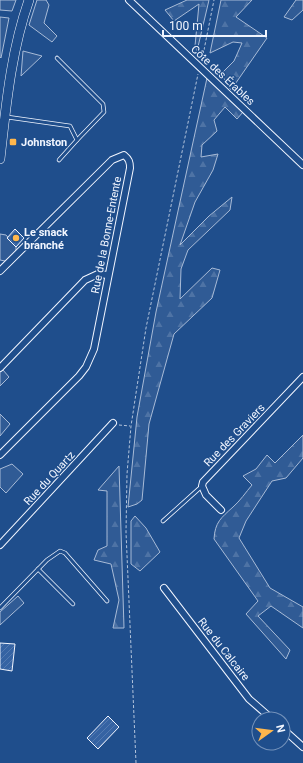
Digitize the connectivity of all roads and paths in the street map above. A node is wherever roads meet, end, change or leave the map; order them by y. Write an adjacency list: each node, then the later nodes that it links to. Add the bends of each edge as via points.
1 (29, 0): 7 (main road, via 19,30)
2 (129, 0): 11 (street, Côte des Érables)
3 (214, 0): 5 (path)
4 (57, 58): 8 (lane, via 105,109)
5 (201, 63)
6 (199, 71): 18 (path, via 146,328)
7 (2, 116): 8 (lane, via 67,125); 9 (main road)
8 (77, 140): 10 (lane)
9 (0, 159)
10 (59, 160)
11 (303, 165)
12 (0, 271): 13 (street, Rue de la Bonne-Entente, via 112,160 124,155 130,163 130,168)
13 (108, 275): 14 (street, via 98,274 85,280); 19 (street, Rue de la Bonne-Entente, via 94,349 86,367)
14 (0, 368)
15 (303, 377): 20 (street, Rue des Graviers, via 206,478)
16 (113, 423): 23 (street, Rue du Quartz)
17 (120, 425): 18 (path)
18 (131, 426): 32 (path, via 126,539)
19 (0, 455)
20 (202, 486): 21 (street, via 206,495); 22 (lane)
21 (220, 510)
22 (163, 521)
23 (0, 545)
24 (38, 569): 26 (lane, via 54,554 60,551 65,553); 27 (lane); 28 (lane)
25 (164, 588): 29 (street, Rue du Calcaire, via 249,699)
26 (107, 601)
27 (73, 604)
28 (0, 608)
29 (263, 711)
30 (291, 736): 31 (street)
31 (303, 747)
32 (136, 763)

